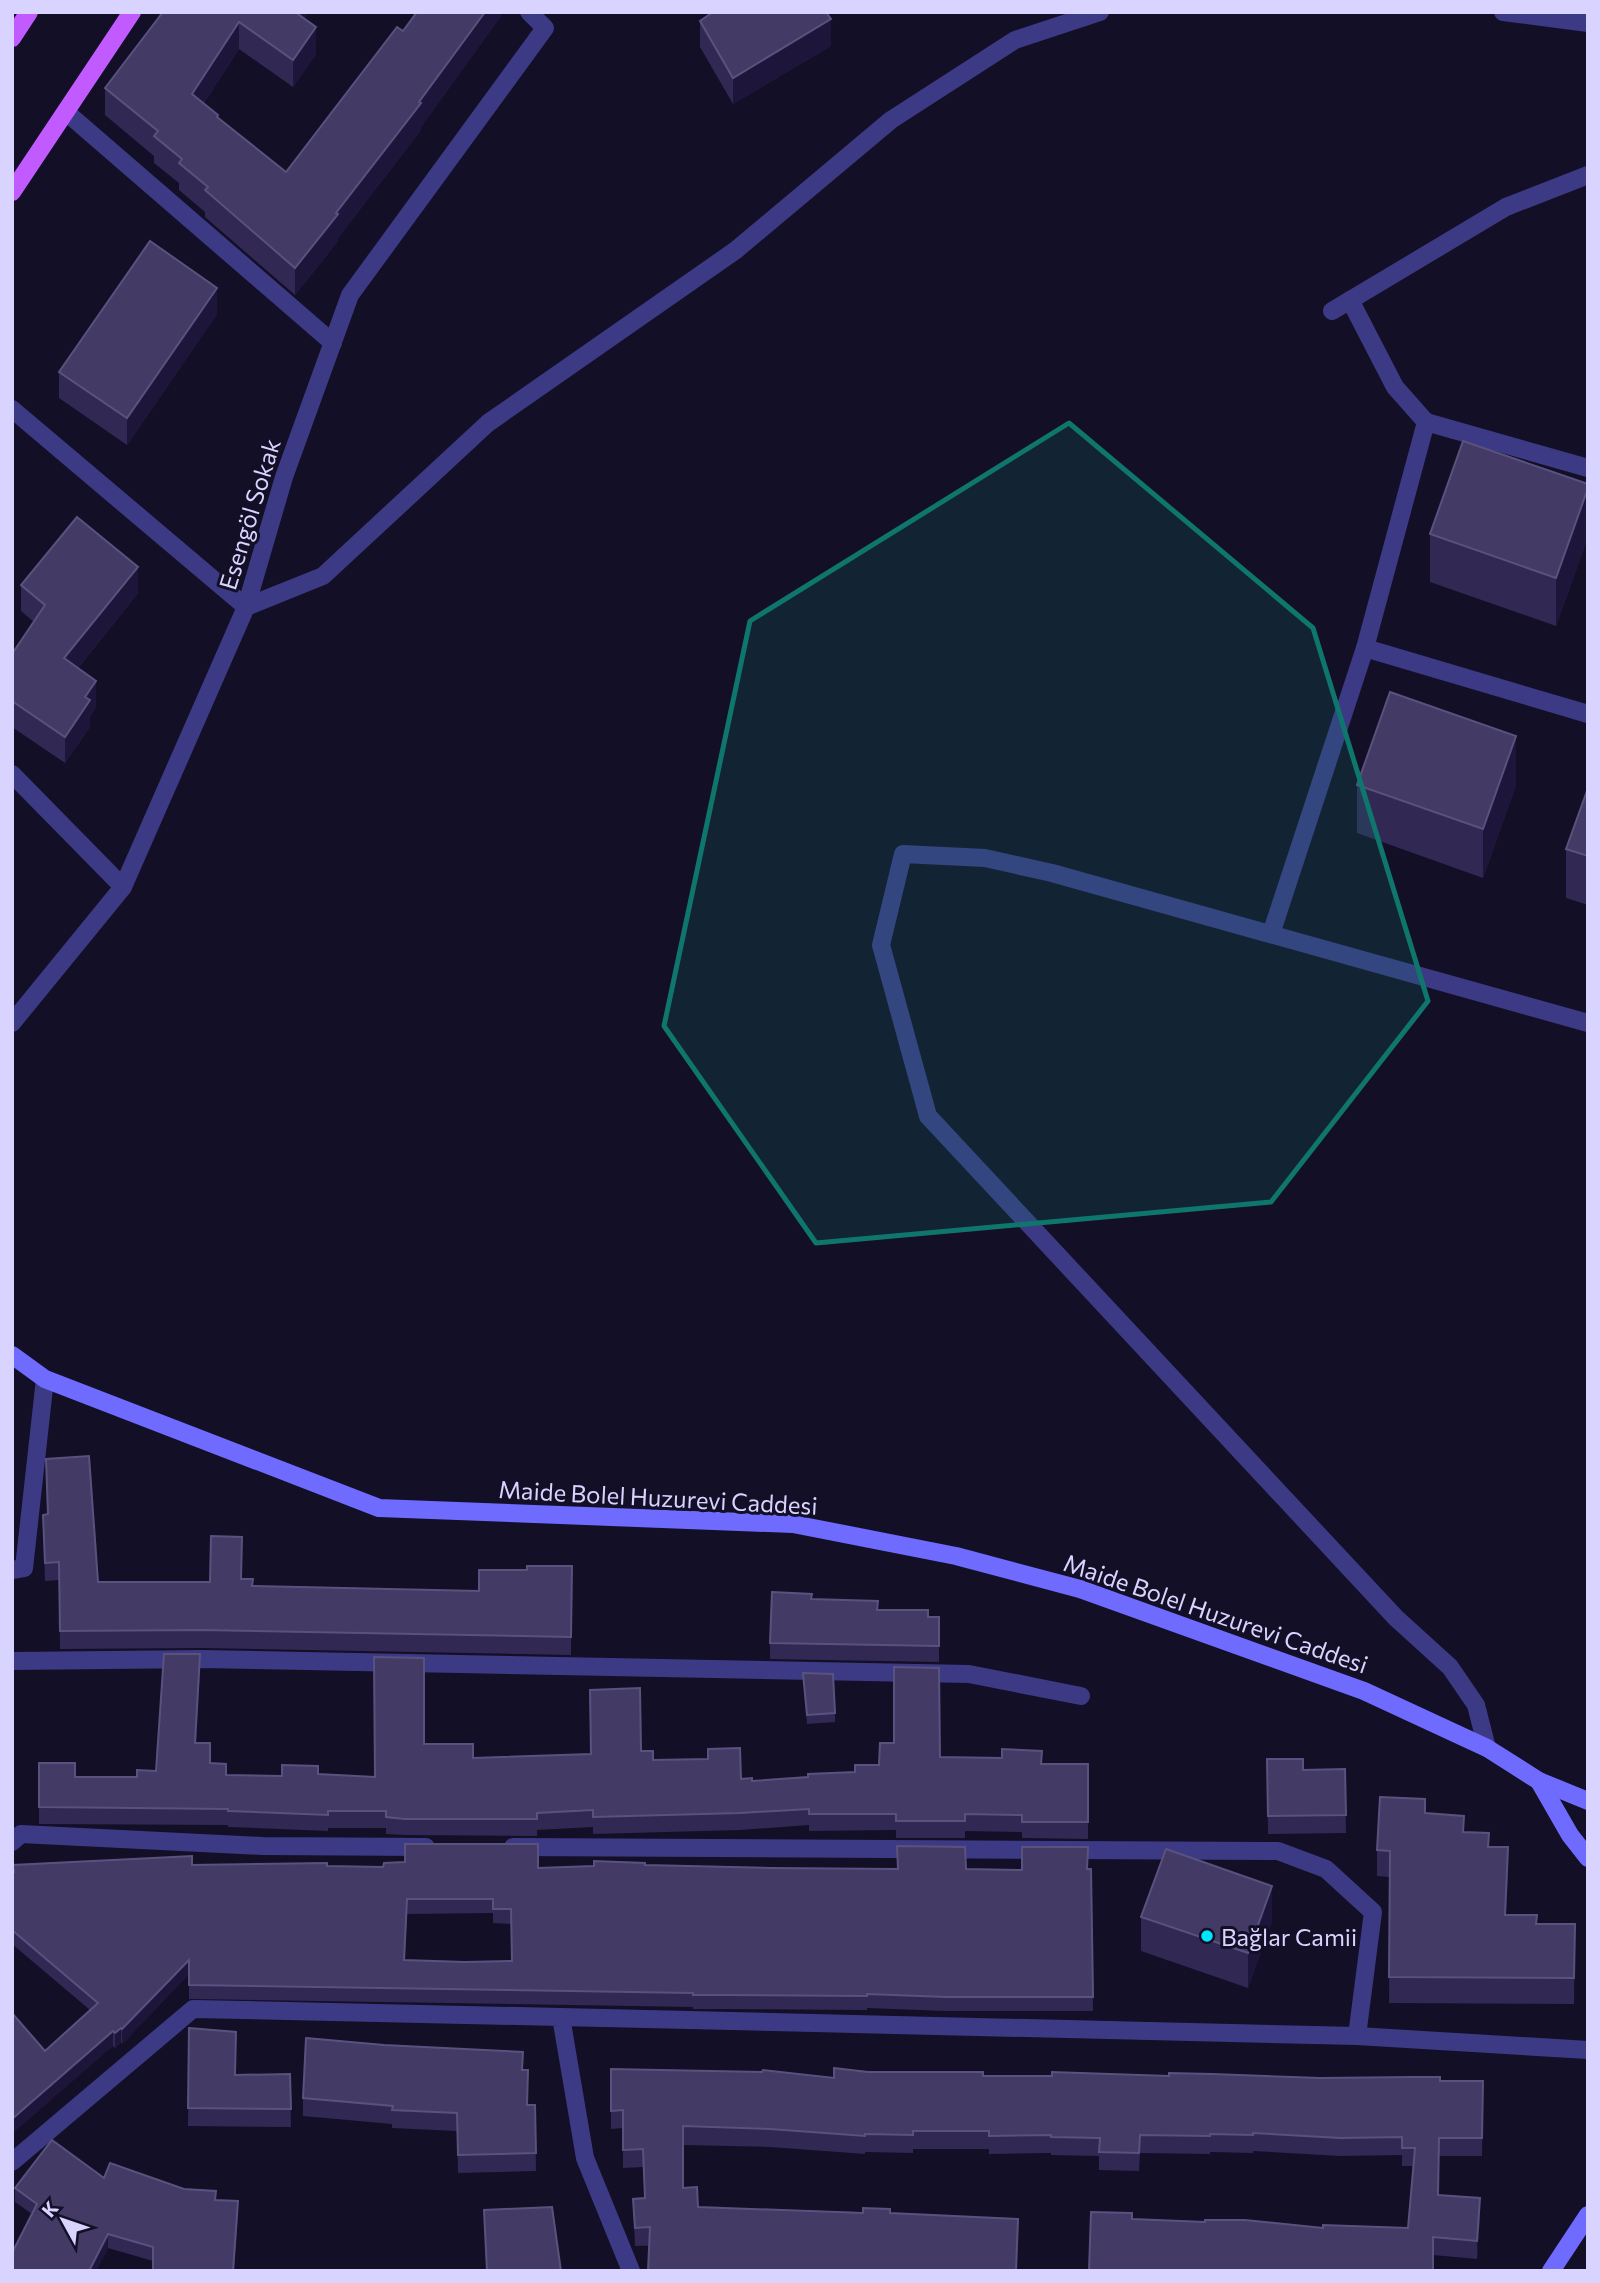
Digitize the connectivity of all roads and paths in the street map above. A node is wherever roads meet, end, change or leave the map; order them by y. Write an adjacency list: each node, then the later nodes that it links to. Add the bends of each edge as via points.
1 (29, 12): 7 (main road)
2 (132, 12): 8 (main road)
3 (529, 12): 13 (street, Esengöl Sokak, via 545,28 350,295)
4 (1100, 12): 17 (street, via 1015,40 891,120 736,250 488,423 323,576)
5 (1503, 12): 6 (street)
6 (1588, 23)
7 (12, 38)
8 (66, 112): 10 (main road); 13 (street)
9 (1588, 174): 11 (street, via 1506,206)
10 (12, 192)
11 (1350, 300): 12 (street); 15 (street, via 1395,387)
12 (1332, 311)
13 (333, 342): 17 (street, Esengöl Sokak, via 284,477)
14 (12, 409): 17 (street)
15 (1426, 422): 16 (street); 18 (street)
16 (1588, 468)
17 (246, 607): 21 (street, Esengöl Sokak)
18 (1365, 648): 19 (street); 22 (street)
19 (1588, 714)
20 (12, 774): 21 (street)
21 (123, 887): 23 (street, Esengöl Sokak)
22 (1271, 934): 24 (street); 30 (street, via 985,858 903,854 881,945 928,1116 1396,1618 1450,1667 1476,1705)
23 (12, 1023)
24 (1588, 1023)
25 (12, 1355): 26 (main road, Maide Bolel Huzurevi Caddesi)
26 (46, 1379): 27 (street, via 24,1568); 30 (main road, Maide Bolel Huzurevi Caddesi, via 379,1508 793,1524 956,1556 1080,1588 1364,1691)
27 (12, 1570)
28 (12, 1661): 29 (street, via 216,1660 969,1674)
29 (1081, 1696)
30 (1487, 1748): 31 (main road, Maide Bolel Huzurevi Caddesi)
31 (1539, 1781): 32 (main road, Maide Bolel Huzurevi Caddesi); 36 (main road, Maide Bolel Huzurevi Caddesi)
32 (1588, 1801)
33 (12, 1842): 34 (street, via 21,1834 263,1846)
34 (443, 1847)
35 (498, 1847): 38 (street, via 1278,1851 1326,1869 1373,1912)
36 (1588, 1858)
37 (561, 2017): 38 (street); 40 (street, via 193,2009); 42 (street, via 585,2158)
38 (1357, 2036): 39 (street)
39 (1588, 2050)
40 (12, 2162)
41 (1588, 2215): 43 (main road)
42 (631, 2271)
43 (1551, 2271)

